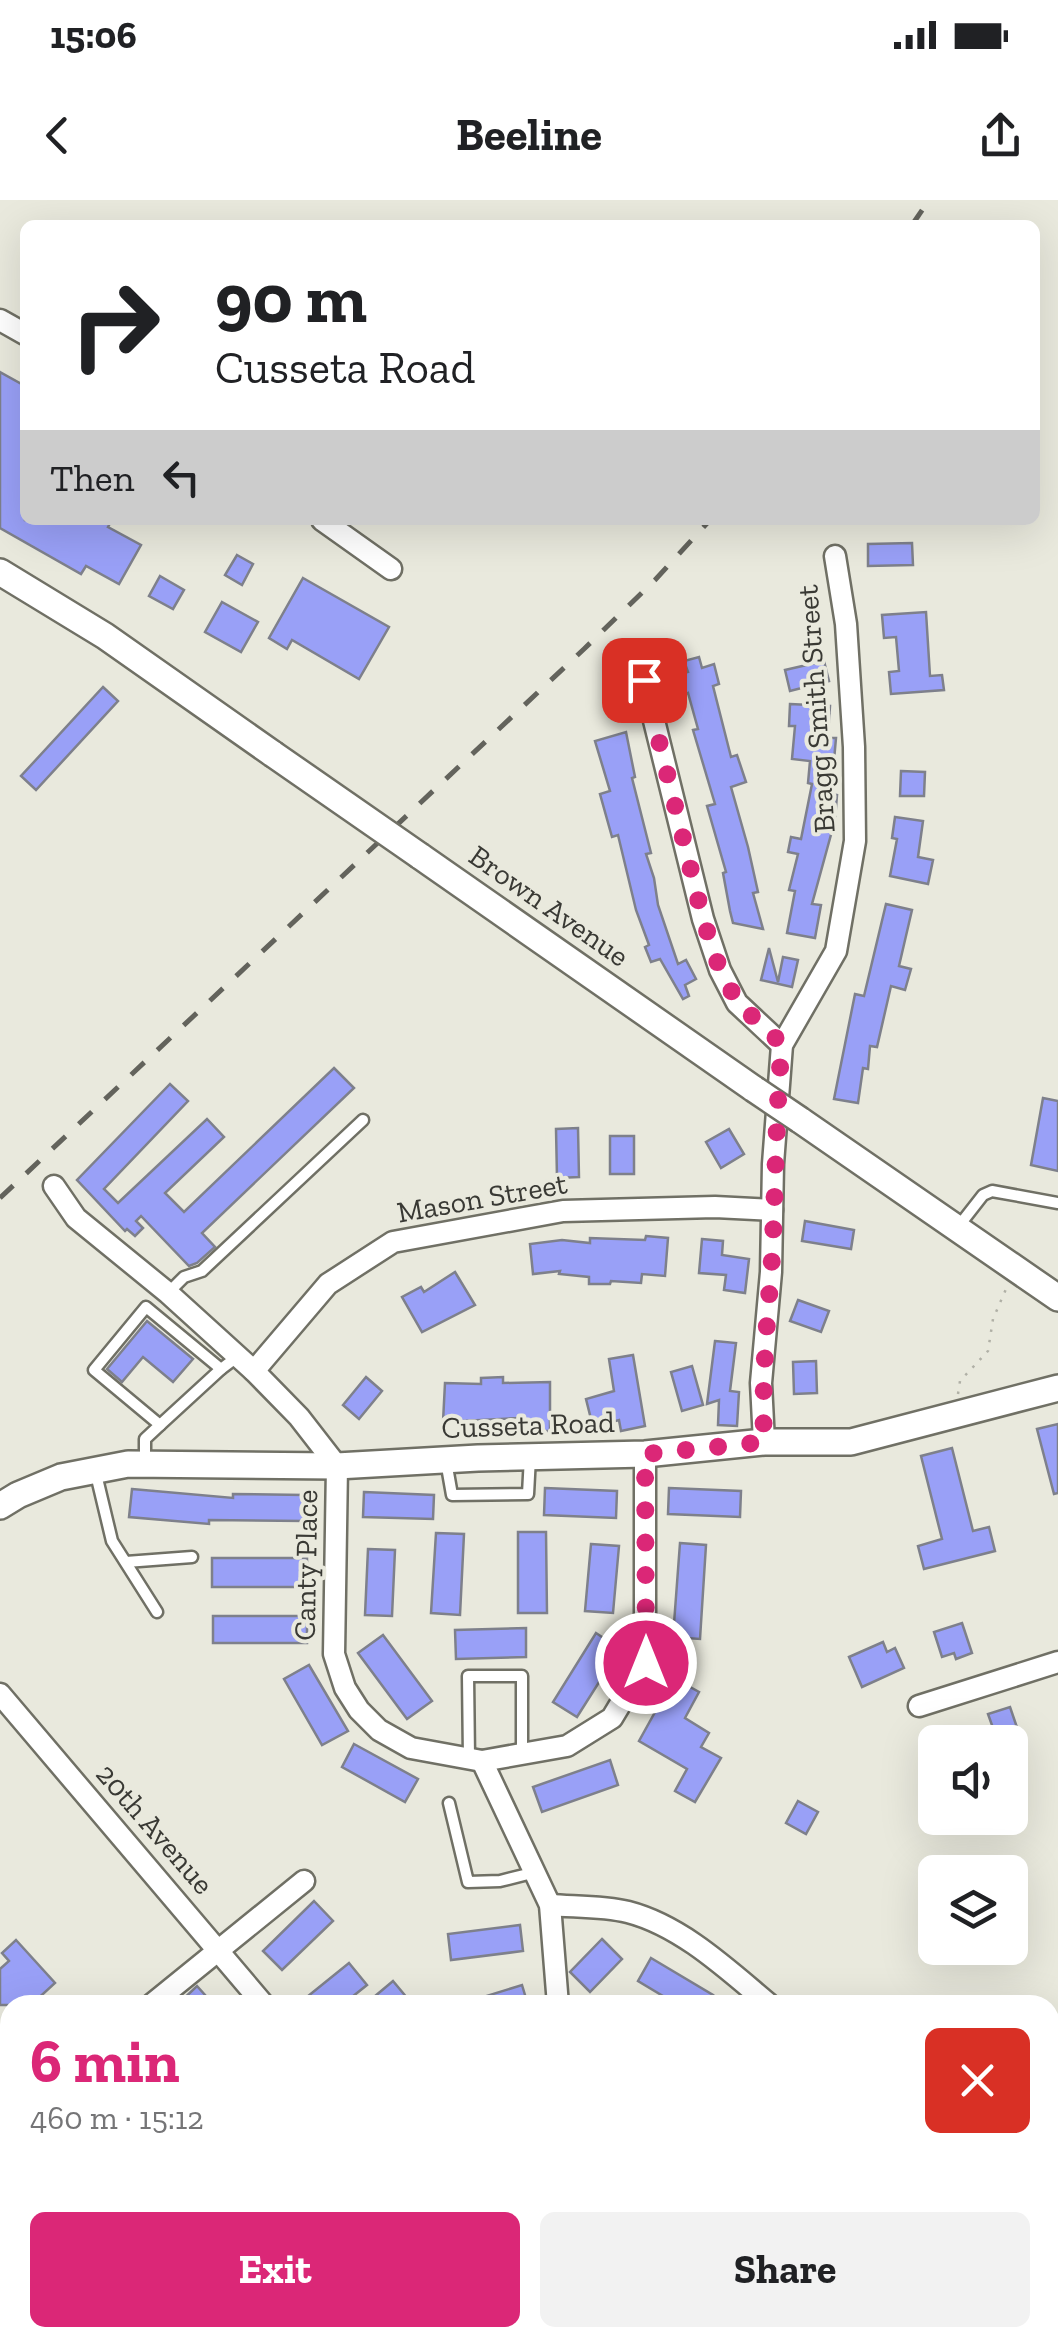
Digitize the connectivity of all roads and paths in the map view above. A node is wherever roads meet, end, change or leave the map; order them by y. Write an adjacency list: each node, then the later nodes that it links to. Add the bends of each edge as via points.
1 (329, 525): 3 (street)
2 (835, 556): 6 (street, Bragg Smith Street, via 846,624 855,841 836,952)
3 (392, 569)
4 (0, 572): 11 (street, Brown Avenue, bridge, via 105,636)
5 (644, 680): 6 (street, via 720,970 738,1003)
6 (782, 1044): 10 (street, Bragg Smith Street)
7 (363, 1120): 13 (lane, via 202,1271 184,1276)
8 (54, 1186): 13 (street, via 76,1218)
9 (1058, 1204): 11 (lane, via 992,1191)
10 (772, 1210): 16 (street, Mason Street, via 563,1211 392,1242 328,1284); 20 (street, Bragg Smith Street, via 761,1383)
11 (957, 1228): 14 (street, Brown Avenue)
12 (998, 1284): 18 (path, via 1008,1290 992,1319 991,1343 960,1381)
13 (168, 1293): 15 (street)
14 (1058, 1298)
15 (230, 1363): 16 (street); 19 (lane); 19 (lane, via 146,1307 94,1370)
16 (254, 1371): 25 (street)
17 (1058, 1388): 20 (street, Cusseta Road, via 851,1442)
18 (956, 1402)
19 (160, 1425): 24 (lane, via 145,1439)
20 (764, 1442): 21 (street, Cusseta Road)
21 (645, 1454): 22 (street, Cusseta Road); 34 (street, Canty Place, via 646,1663 612,1718 567,1746)
22 (530, 1457): 23 (street, Cusseta Road); 23 (lane, via 528,1494 452,1495)
23 (446, 1460): 25 (street, Cusseta Road)
24 (145, 1464): 25 (street, Cusseta Road); 26 (street, Cusseta Road)
25 (337, 1466): 35 (street, Canty Place, via 334,1654 345,1688 359,1710 395,1739)
26 (95, 1468): 27 (street, Cusseta Road); 29 (lane, via 112,1541)
27 (0, 1506)
28 (192, 1557): 29 (lane)
29 (126, 1562): 30 (lane)
30 (157, 1612)
31 (1058, 1662): 33 (street)
32 (0, 1694): 40 (street, 20th Avenue)
33 (919, 1706)
34 (522, 1754): 35 (street, Canty Place); 35 (lane, via 522,1676 468,1676)
35 (475, 1760): 37 (street)
36 (449, 1804): 37 (lane, via 468,1882)
37 (532, 1873): 39 (street)
38 (304, 1881): 40 (street)
39 (550, 1905): 43 (street); 44 (street, via 627,1912 664,1927)
40 (220, 1951): 41 (street); 42 (street, 20th Avenue)
41 (164, 1995)
42 (256, 1995)
43 (557, 1995)
44 (758, 1995)

